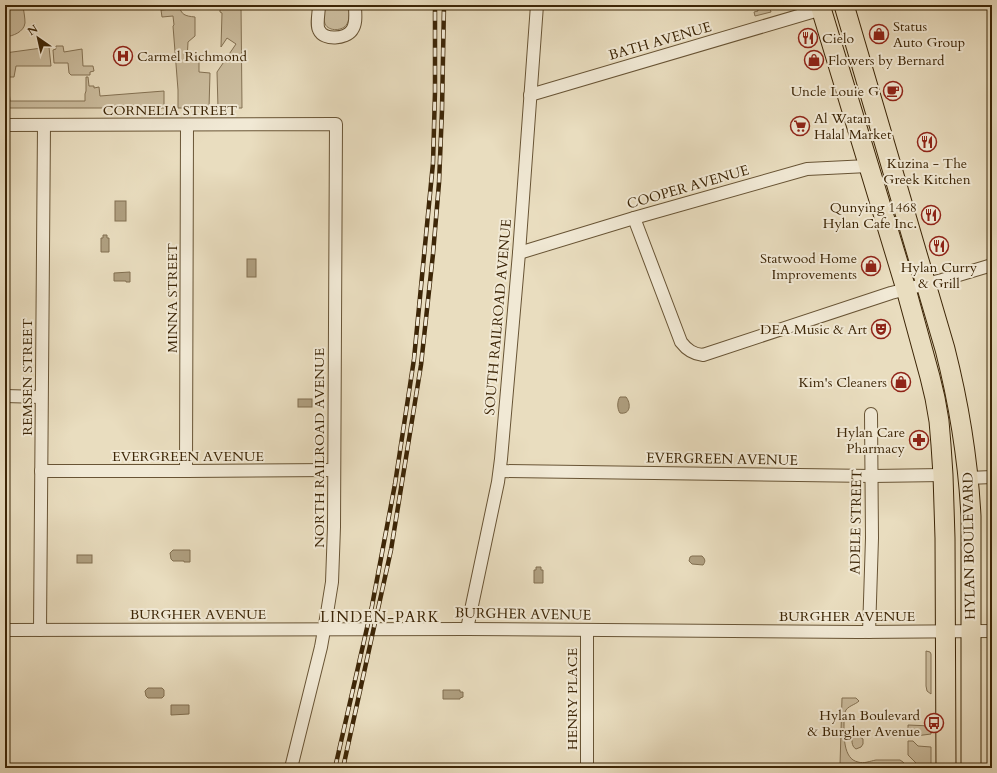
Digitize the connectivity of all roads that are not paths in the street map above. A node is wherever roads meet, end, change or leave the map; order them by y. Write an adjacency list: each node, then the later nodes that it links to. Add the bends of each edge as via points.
1 (319, 5): 2 (street, via 318,27 321,34 328,37 344,37 349,34 354,26)
2 (355, 5)
3 (537, 5): 6 (street, SOUTH RAILROAD AVENUE)
4 (844, 5): 15 (main road, HYLAN BOULEVARD)
5 (821, 7): 6 (street, BATH AVENUE); 11 (main road, HYLAN BOULEVARD)
6 (530, 95): 13 (street, SOUTH RAILROAD AVENUE)
7 (336, 124): 10 (street, CORNELIA STREET); 20 (street, NORTH RAILROAD AVENUE)
8 (5, 125): 9 (street, CORNELIA STREET)
9 (44, 125): 10 (street, CORNELIA STREET); 18 (street, REMSEN STREET)
10 (187, 125): 22 (street, MINNA STREET)
11 (868, 166): 12 (street, COOPER AVENUE, via 807,169); 16 (main road, HYLAN BOULEVARD)
12 (634, 218): 13 (street, COOPER AVENUE); 16 (street, via 681,342 697,354 703,355)
13 (519, 253): 23 (street, SOUTH RAILROAD AVENUE)
14 (992, 265): 15 (street)
15 (927, 284): 16 (street); 27 (main road, HYLAN BOULEVARD, via 951,373)
16 (906, 289): 24 (main road, HYLAN BOULEVARD, via 935,398)
17 (5, 396): 18 (street)
18 (41, 397): 21 (street, REMSEN STREET)
19 (871, 414): 25 (street, ADELE STREET)
20 (334, 470): 22 (street, EVERGREEN AVENUE); 28 (street, NORTH RAILROAD AVENUE, via 333,562)
21 (41, 471): 22 (street, EVERGREEN AVENUE); 31 (street, REMSEN STREET)
22 (186, 471)
23 (500, 471): 25 (street, EVERGREEN AVENUE); 29 (street, SOUTH RAILROAD AVENUE)
24 (944, 475): 25 (street, EVERGREEN AVENUE); 33 (main road, HYLAN BOULEVARD)
25 (872, 476): 36 (street, ADELE STREET)
26 (992, 477): 27 (street)
27 (968, 478): 34 (main road, HYLAN BOULEVARD, via 971,522)
28 (324, 629): 29 (street, BURGHER AVENUE); 31 (street, BURGHER AVENUE); 37 (street, NORTH RAILROAD AVENUE)
29 (467, 629): 32 (street, BURGHER AVENUE)
30 (5, 630): 31 (street, BURGHER AVENUE)
31 (40, 630)
32 (588, 630): 36 (street, BURGHER AVENUE); 38 (street, HENRY PLACE)
33 (945, 631): 34 (street, BURGHER AVENUE); 36 (street, BURGHER AVENUE); 39 (main road, HYLAN BOULEVARD)
34 (970, 631): 35 (street, BURGHER AVENUE); 40 (main road, HYLAN BOULEVARD)
35 (992, 631)
36 (869, 632)
37 (291, 768)
38 (587, 768)
39 (946, 768)
40 (971, 768)

